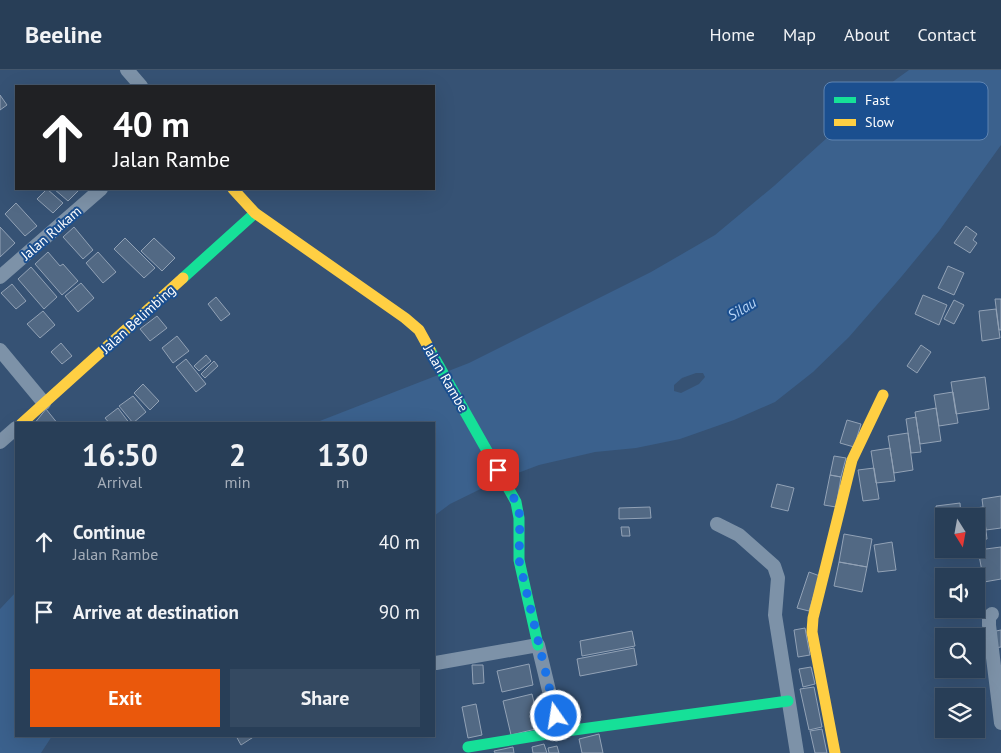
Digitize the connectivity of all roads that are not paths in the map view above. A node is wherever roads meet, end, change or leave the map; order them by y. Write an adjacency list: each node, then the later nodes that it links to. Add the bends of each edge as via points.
1 (127, 70): 2 (street)
2 (140, 85)
3 (100, 190): 6 (street, Jalan Rukam)
4 (234, 190): 5 (street, Jalan Rambe)
5 (256, 213): 9 (street, Jalan Belimbing); 15 (street, Jalan Rambe, via 419,330 516,502 521,529 519,560)
6 (0, 277)
7 (0, 350): 9 (street)
8 (883, 395): 22 (street, via 852,460 813,618 812,632)
9 (44, 403): 10 (street, Jalan Belimbing)
10 (23, 422)
11 (15, 429): 12 (street)
12 (0, 442)
13 (717, 524): 17 (street, via 739,535 774,566 778,578 775,615)
14 (992, 614): 18 (street, via 989,625)
15 (538, 645): 16 (street); 19 (street)
16 (436, 663)
17 (788, 701): 19 (street); 21 (street)
18 (1001, 723)
19 (559, 732): 20 (street)
20 (468, 747)
21 (797, 753)
22 (835, 753)

